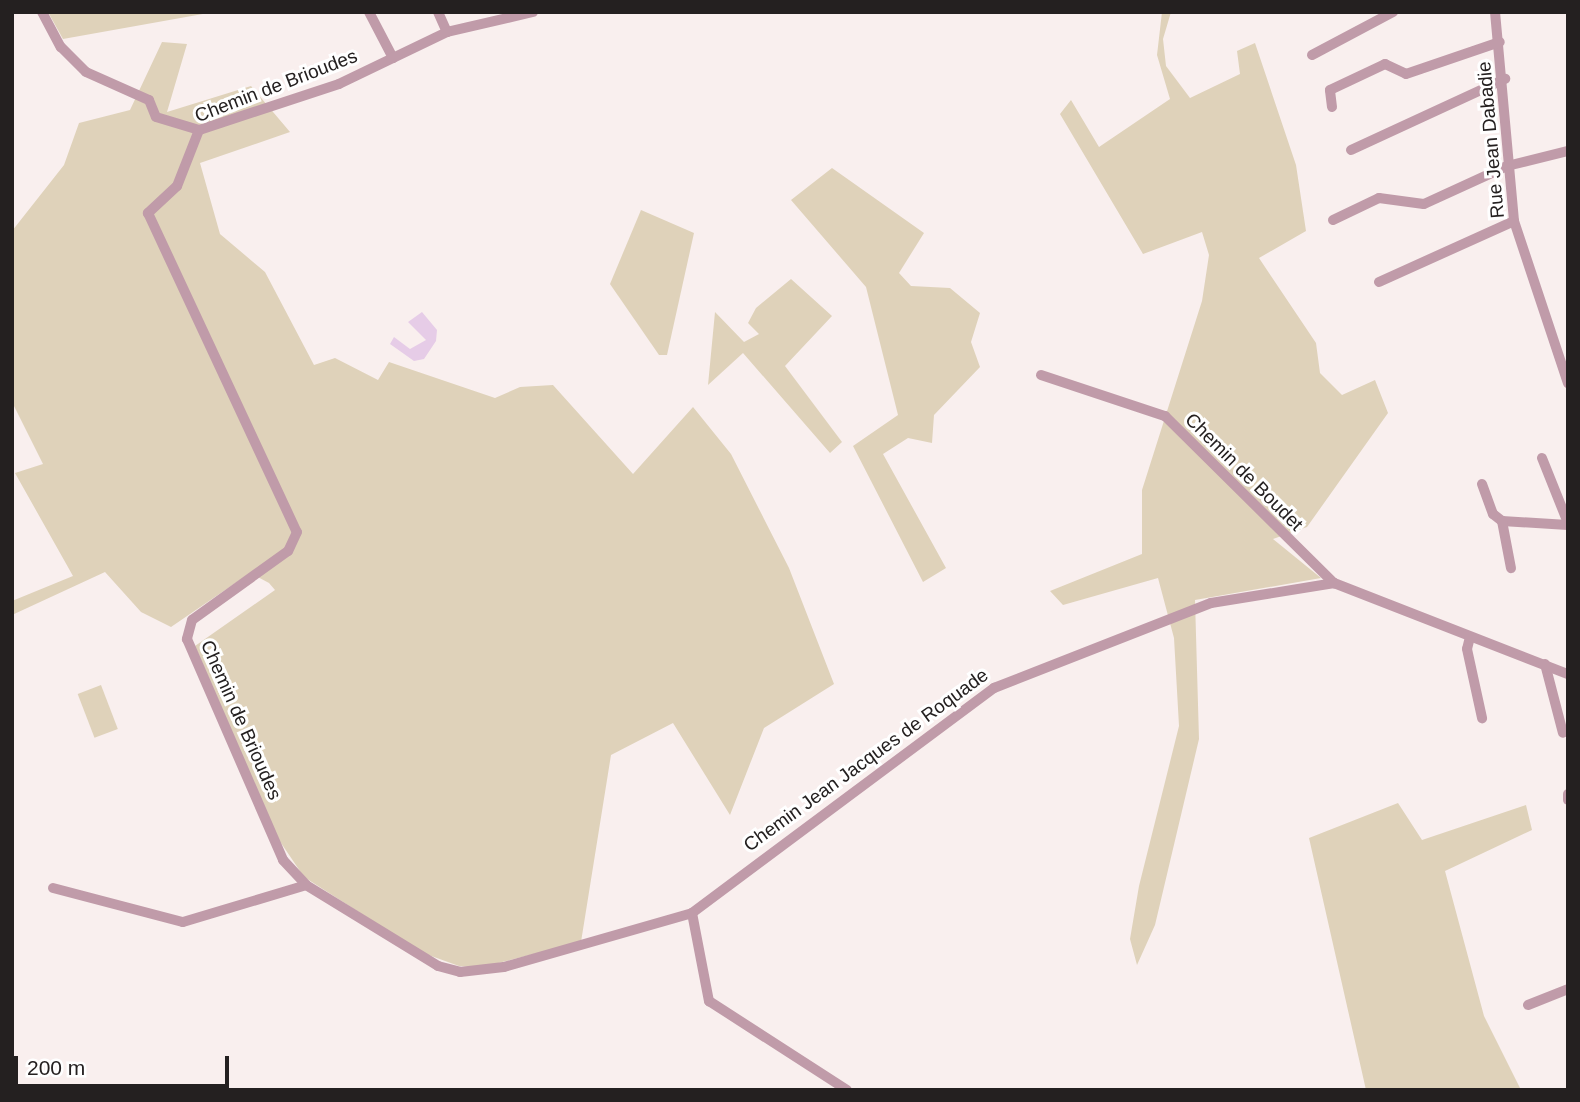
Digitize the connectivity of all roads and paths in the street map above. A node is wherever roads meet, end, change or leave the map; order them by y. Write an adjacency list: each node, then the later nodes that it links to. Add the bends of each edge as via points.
1 (42, 12): 13 (street, via 61,47 86,72 149,100 156,117)
2 (369, 12): 10 (street)
3 (438, 12): 7 (street)
4 (533, 12): 7 (street, Chemin de Brioudes)
5 (1392, 12): 9 (street)
6 (1495, 12): 8 (street, Rue Jean Dabadie)
7 (447, 32): 10 (street, Chemin de Brioudes)
8 (1500, 42): 11 (street, Rue Jean Dabadie); 12 (street, via 1406,74 1385,64 1329,90)
9 (1312, 55)
10 (393, 58): 13 (street, Chemin de Brioudes, via 292,102)
11 (1505, 79): 14 (street); 16 (street, Rue Jean Dabadie)
12 (1332, 107)
13 (199, 130): 35 (street, Chemin de Brioudes, via 177,186 153,207 148,222 296,532 288,551 192,620 187,639 283,860)
14 (1351, 150)
15 (1568, 151): 16 (street)
16 (1511, 165): 17 (street, via 1424,204 1379,198); 18 (street, Rue Jean Dabadie)
17 (1333, 220)
18 (1514, 221): 19 (street); 21 (street, Rue Jean Dabadie)
19 (1379, 282)
20 (1041, 375): 27 (street, Chemin de Boudet, via 1165,416)
21 (1568, 383)
22 (1542, 458): 25 (street)
23 (1482, 484): 24 (street, via 1493,514)
24 (1502, 521): 25 (street); 26 (street)
25 (1568, 524)
26 (1511, 568)
27 (1334, 583): 28 (street); 37 (street, Chemin Jean Jacques de Roquade, via 1211,604 1146,633 1010,679 783,839)
28 (1470, 637): 29 (street); 31 (street, via 1467,649)
29 (1545, 664): 30 (street); 32 (street)
30 (1568, 674)
31 (1482, 718)
32 (1563, 733)
33 (1568, 794): 34 (street)
34 (1568, 800)
35 (306, 885): 36 (street, via 183,922); 37 (street, Chemin de Brioudes, via 438,966 460,972 504,967)
36 (53, 888)
37 (692, 913): 40 (street, via 709,1001)
38 (1568, 989): 39 (street)
39 (1528, 1005)
40 (847, 1090)

